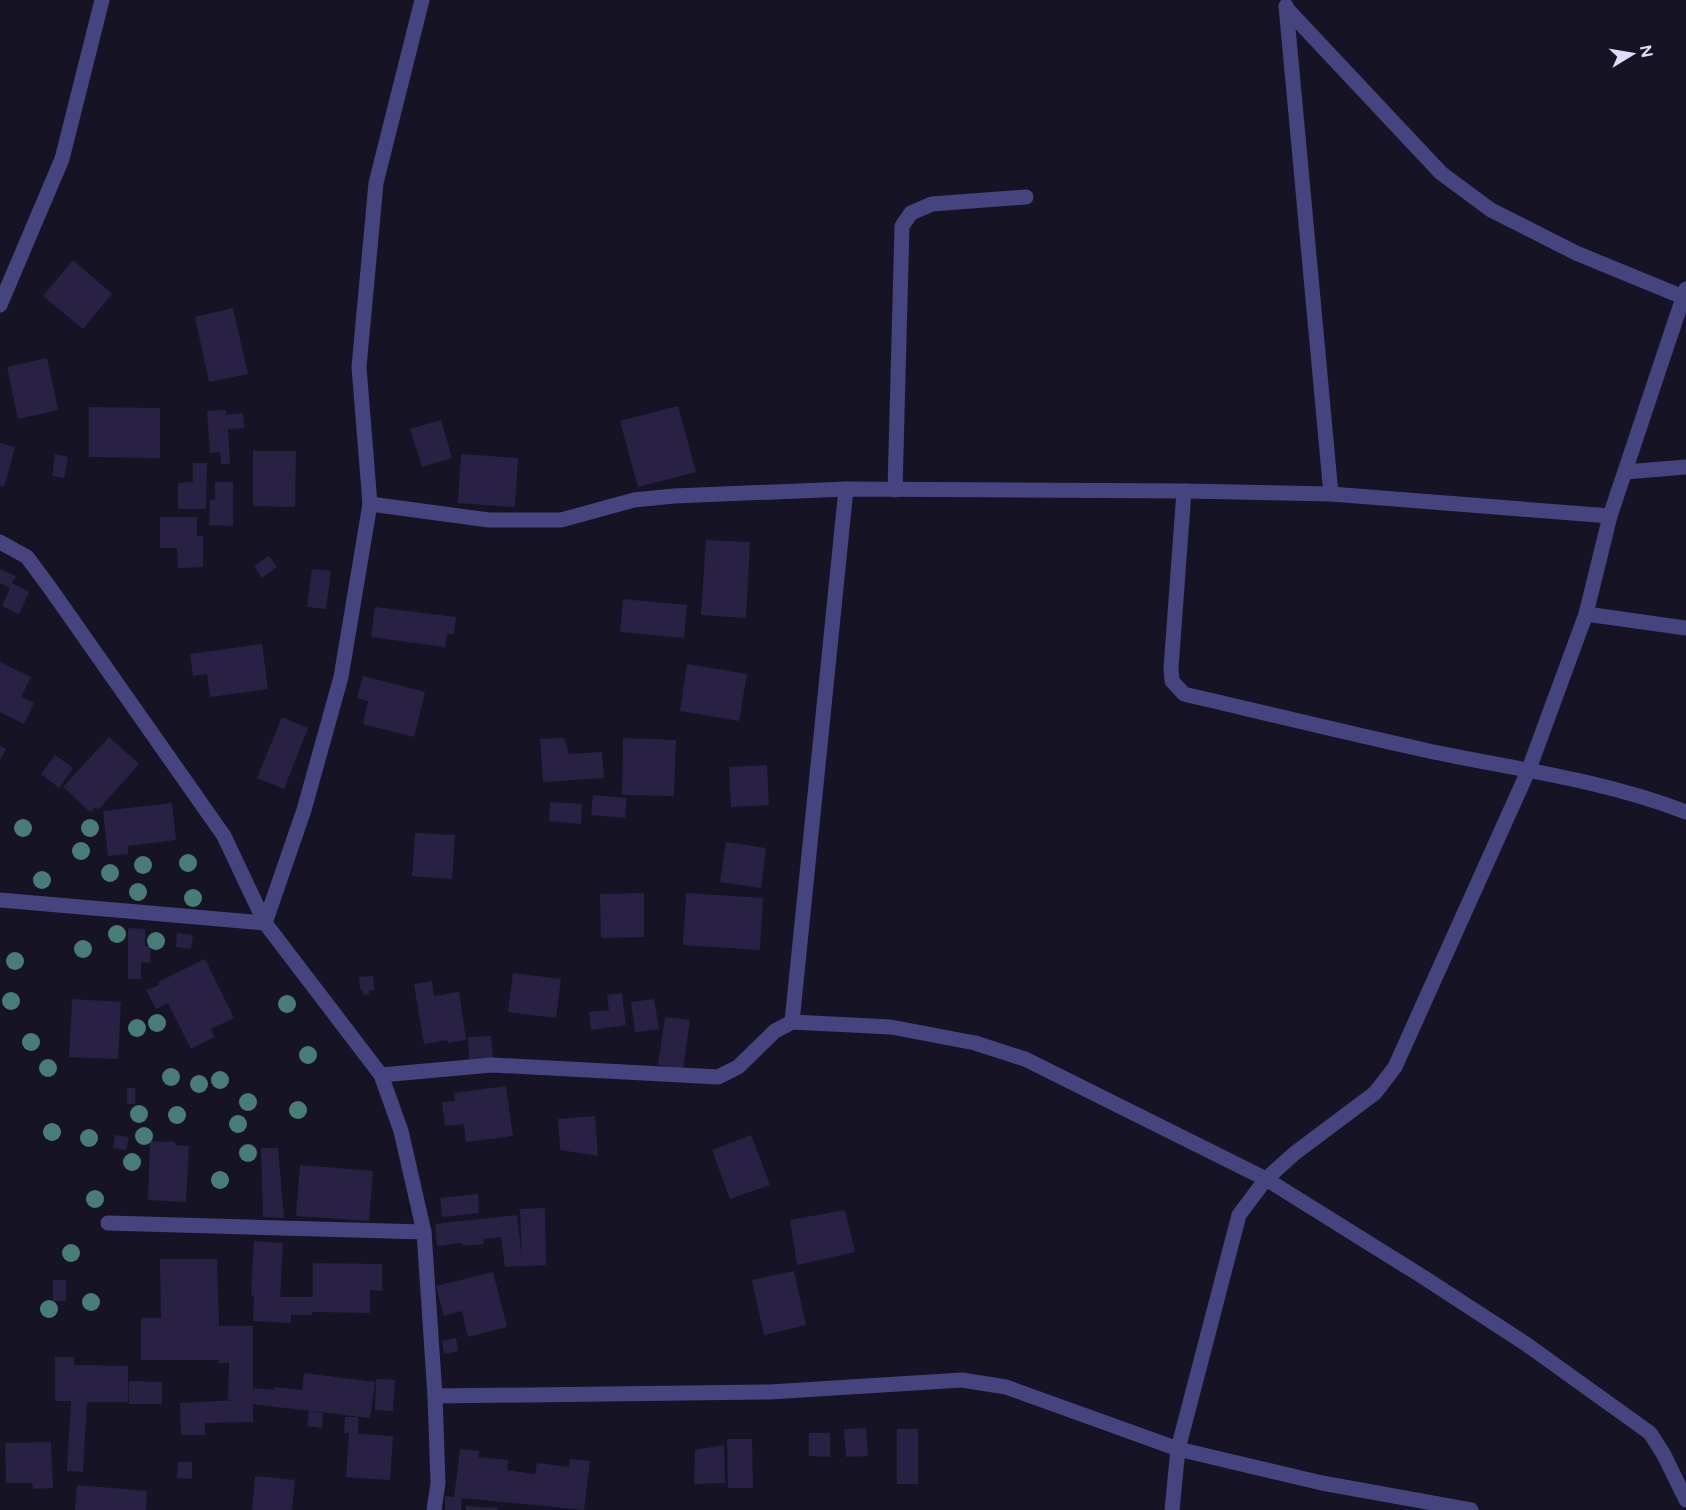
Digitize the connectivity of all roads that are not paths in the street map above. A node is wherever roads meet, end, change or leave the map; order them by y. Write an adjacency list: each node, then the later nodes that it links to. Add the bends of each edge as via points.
1 (102, 0): 6 (street, via 62,159)
2 (422, 0): 13 (street, via 376,183 359,367)
3 (1286, 5): 5 (street, via 1441,173 1491,210 1576,253); 12 (street)
4 (1026, 197): 10 (street, via 932,204 911,213 902,226)
5 (1684, 293): 8 (street)
6 (0, 305)
7 (1686, 467): 8 (street)
8 (1625, 472): 14 (street)
9 (846, 489): 10 (street); 13 (street, via 634,500 561,520 489,520); 22 (street)
10 (896, 490): 11 (street)
11 (1184, 491): 12 (street); 18 (street, via 1171,668 1172,681 1184,694 1430,751)
12 (1331, 494): 14 (street)
13 (370, 504): 21 (street, via 341,677 304,810)
14 (1610, 516): 16 (street)
15 (0, 542): 21 (street, via 27,557 224,836)
16 (1586, 614): 17 (street); 18 (street)
17 (1686, 628)
18 (1529, 769): 19 (street, via 1661,802); 24 (street, via 1395,1067 1375,1093)
19 (1686, 812)
20 (0, 900): 21 (street)
21 (266, 923): 23 (street)
22 (792, 1022): 23 (street, via 775,1031 738,1067 718,1077 492,1065); 24 (street, via 891,1027 975,1043 1025,1059)
23 (381, 1075): 26 (street, via 401,1131)
24 (1266, 1179): 28 (street, via 1239,1215); 29 (street, via 1526,1344 1650,1433)
25 (108, 1223): 26 (street)
26 (424, 1232): 27 (street)
27 (435, 1396): 28 (street, via 770,1392 962,1380 1006,1387); 30 (street, via 438,1483)
28 (1178, 1449): 31 (street); 32 (street, via 1322,1483)
29 (1686, 1500)
30 (434, 1510)
31 (1172, 1510)
32 (1471, 1510)

